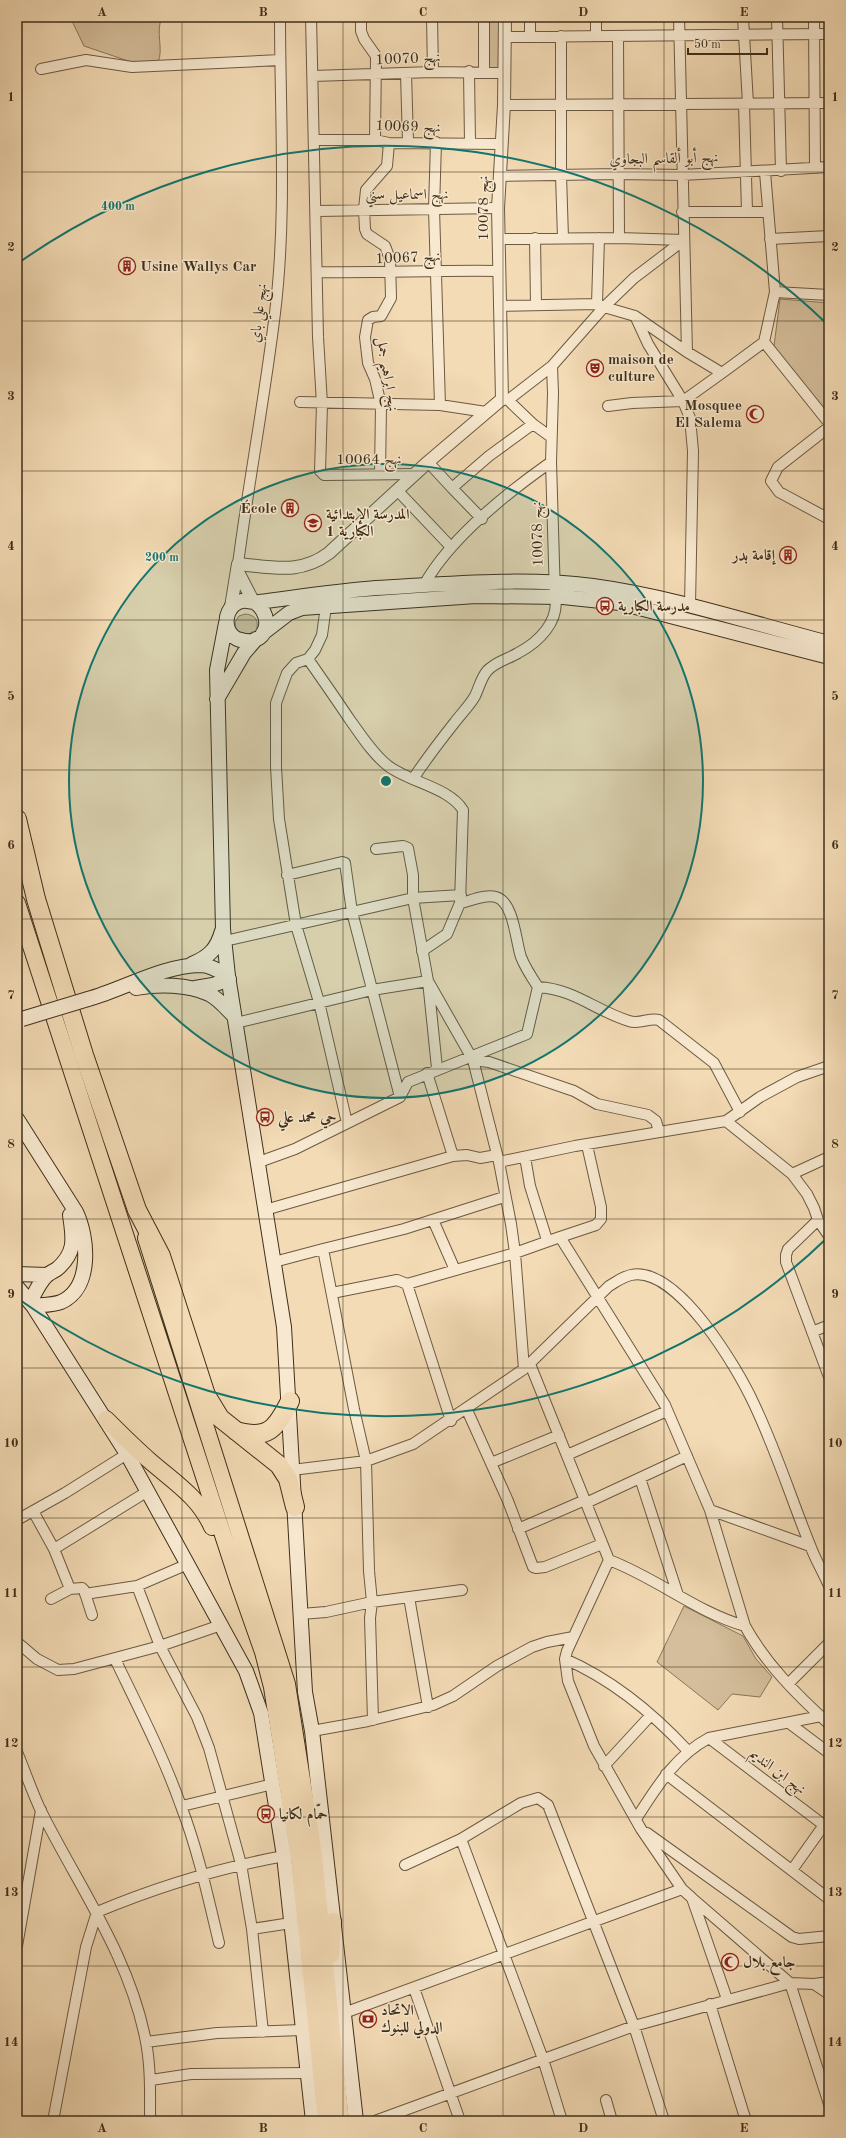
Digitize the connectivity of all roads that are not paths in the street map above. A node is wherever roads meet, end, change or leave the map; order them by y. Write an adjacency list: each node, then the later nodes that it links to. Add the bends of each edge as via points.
1 (280, 17): 23 (street, نهج علي باي)
2 (311, 17): 31 (street)
3 (361, 17): 30 (street, via 364,39 376,56)
4 (432, 17): 27 (street)
5 (484, 17): 26 (street)
6 (505, 17): 22 (street, نهج 10078)
7 (530, 17): 19 (street)
8 (596, 17): 17 (street)
9 (679, 17): 18 (street)
10 (743, 17): 13 (street)
11 (778, 17): 14 (street)
12 (814, 17): 15 (street)
13 (744, 34): 14 (street); 18 (street); 37 (street)
14 (778, 34): 15 (street); 38 (street)
15 (814, 34): 16 (street); 32 (street)
16 (829, 34)
17 (596, 35): 20 (street); 21 (street)
18 (679, 35): 21 (street); 36 (street)
19 (530, 36): 20 (street); 22 (street)
20 (561, 36): 34 (street)
21 (618, 36): 35 (street)
22 (505, 37): 29 (street, نهج 10078)
23 (280, 60): 24 (street, via 132,67 86,60); 106 (street, نهج علي باي, via 283,163 275,312)
24 (41, 69)
25 (469, 71): 26 (street, نهج 10070); 27 (street, نهج 10070); 45 (street)
26 (484, 71): 29 (street, نهج 10070)
27 (433, 72): 28 (street, نهج 10070)
28 (406, 73): 30 (street, نهج 10070); 44 (street)
29 (504, 73): 39 (street, نهج 10078)
30 (375, 75): 31 (street, نهج 10070); 41 (street)
31 (313, 76): 40 (street)
32 (816, 103): 33 (street); 38 (street); 47 (street)
33 (829, 103)
34 (562, 104): 35 (street); 39 (street); 53 (street)
35 (619, 104): 36 (street); 52 (street)
36 (681, 104): 37 (street); 54 (street)
37 (746, 104): 38 (street); 50 (street)
38 (779, 104): 49 (street)
39 (504, 105): 46 (street, نهج 10078)
40 (314, 140): 41 (street, نهج 10069); 59 (street)
41 (375, 140): 43 (street, نهج 10069)
42 (436, 142): 44 (street, نهج 10069); 45 (street, نهج 10069); 58 (street)
43 (390, 143): 44 (street, نهج 10069); 57 (street, نهج ابراهيم جمل, via 387,166 366,190)
44 (408, 143)
45 (470, 143): 46 (street, نهج 10069)
46 (501, 144): 55 (street, نهج 10078)
47 (815, 168): 48 (street, نهج أبو ألقاسم البجاوي); 49 (street, نهج أبو ألقاسم البجاوي)
48 (829, 168)
49 (781, 171): 51 (street, نهج أبو ألقاسم البجاوي)
50 (746, 172): 51 (street, نهج أبو ألقاسم البجاوي); 54 (street, نهج أبو ألقاسم البجاوي); 61 (street)
51 (765, 172): 62 (street)
52 (619, 174): 53 (street, نهج أبو ألقاسم البجاوي); 54 (street, نهج أبو ألقاسم البجاوي); 67 (street)
53 (561, 175): 55 (street, نهج أبو ألقاسم البجاوي); 65 (street)
54 (682, 175): 60 (street)
55 (499, 176): 56 (street, نهج 10078)
56 (498, 208): 58 (street, نهج اسماعيل سني); 68 (street, نهج 10078)
57 (364, 209): 58 (street, نهج اسماعيل سني); 59 (street, نهج اسماعيل سني); 74 (street, نهج ابراهيم جمل, via 365,229 385,246 390,259)
58 (434, 209): 71 (street)
59 (317, 210): 73 (street)
60 (682, 212): 61 (street); 70 (street)
61 (747, 212): 62 (street)
62 (767, 212): 69 (street)
63 (829, 236): 69 (street)
64 (535, 238): 65 (street); 68 (street); 77 (street)
65 (563, 238): 66 (street)
66 (599, 238): 67 (street); 79 (street)
67 (619, 238): 70 (street)
68 (498, 239): 72 (street, نهج 10078)
69 (770, 239): 75 (street)
70 (684, 240): 79 (street); 82 (street)
71 (437, 270): 72 (street, نهج 10067); 74 (street, نهج 10067); 90 (street)
72 (499, 271): 78 (street, نهج 10078)
73 (318, 272): 74 (street, نهج 10067); 88 (street)
74 (391, 274): 89 (street, نهج ابراهيم جمل, via 391,298 381,316 368,320 365,337 368,363)
75 (775, 292): 76 (street); 81 (street)
76 (829, 295)
77 (536, 305): 78 (street); 79 (street)
78 (499, 306): 85 (street, نهج 10078)
79 (600, 306): 80 (street); 83 (street)
80 (635, 316): 82 (street); 86 (street, via 648,344)
81 (764, 342): 84 (street); 93 (street)
82 (687, 352): 84 (street)
83 (552, 366): 85 (street); 96 (street, نهج 10078)
84 (722, 373): 86 (street)
85 (505, 399): 92 (street); 94 (street)
86 (683, 401): 91 (street); 111 (street, via 690,418 693,445)
87 (300, 402): 88 (street)
88 (322, 404): 89 (street); 99 (street, نهج 10064, via 322,473)
89 (381, 405): 90 (street); 99 (street, نهج ابراهيم جمل)
90 (440, 405): 92 (street)
91 (608, 406)
92 (486, 412): 97 (street)
93 (829, 423)
94 (532, 424): 96 (street); 101 (street)
95 (829, 427): 104 (street, via 778,467 771,481 779,492)
96 (551, 437): 98 (street, نهج 10078)
97 (428, 462): 100 (street); 101 (street)
98 (551, 462): 103 (street, via 518,485); 108 (street, نهج 10078)
99 (380, 474): 100 (street, نهج 10064)
100 (416, 474): 102 (street)
101 (452, 488): 103 (street)
102 (398, 492): 105 (street); 106 (street, via 316,563 303,567)
103 (482, 519): 105 (street)
104 (829, 519)
105 (451, 547): 107 (street, via 438,561)
106 (238, 568): 109 (street); 112 (street, نهج علي باي)
107 (424, 585): 108 (main road, via 476,582); 109 (main road, via 343,590)
108 (554, 590): 110 (main road); 111 (main road, via 624,591); 116 (main road, via 620,603); 119 (street, نهج 10078, via 557,606 552,623 520,653 497,663 486,672 475,696)
109 (255, 602): 112 (main road, via 241,601); 114 (main road, via 263,608 267,616 267,625)
110 (326, 606): 114 (main road, via 302,608 288,613); 117 (street, via 322,635)
111 (690, 606): 115 (main road)
112 (231, 607): 113 (main road)
113 (226, 624): 114 (main road, via 230,633 237,639 246,642); 118 (main road, via 217,670)
114 (260, 636): 118 (main road, via 244,653)
115 (829, 643)
116 (829, 657)
117 (308, 659): 119 (street, via 371,748 387,765); 122 (street, via 296,663 288,673 276,703 279,812)
118 (217, 700): 128 (main road)
119 (413, 779): 124 (street, via 451,797 463,810)
120 (17, 820): 159 (highway, via 36,899 84,1055)
121 (376, 849): 123 (street, via 403,846 408,848 413,875)
122 (287, 875): 126 (street, via 344,862); 127 (street)
123 (413, 898): 124 (street); 126 (street); 129 (street)
124 (460, 899): 129 (street, via 447,934); 133 (street, via 491,896 501,900 516,930 523,961)
125 (17, 903): 207 (main road)
126 (352, 912): 127 (street); 135 (street)
127 (296, 925): 128 (street); 137 (street)
128 (224, 935): 130 (main road, via 210,956); 131 (main road)
129 (422, 952): 132 (street)
130 (186, 967): 131 (main road, via 207,966); 136 (main road, via 161,972)
131 (228, 977): 134 (main road, via 212,985); 138 (main road)
132 (428, 980): 135 (street); 140 (street); 142 (street)
133 (538, 987): 140 (street, via 527,1034); 145 (street, via 567,992 634,1023 659,1020 714,1063)
134 (192, 989): 136 (main road, via 160,986); 138 (main road, via 214,997)
135 (372, 990): 137 (street); 144 (street)
136 (112, 992): 139 (main road, bridge)
137 (319, 1002): 138 (street); 148 (street)
138 (235, 1019): 155 (main road)
139 (20, 1021)
140 (473, 1057): 142 (street); 149 (street, via 574,1091 597,1104 648,1115 656,1121); 154 (street)
141 (829, 1066): 145 (street, via 797,1077 760,1097)
142 (438, 1068): 143 (street)
143 (427, 1073): 144 (street, via 408,1082); 151 (street)
144 (400, 1097): 148 (street)
145 (740, 1112): 147 (street)
146 (17, 1119): 158 (main road)
147 (726, 1121): 149 (street); 156 (street)
148 (347, 1123): 155 (street, via 295,1149)
149 (659, 1132): 150 (street)
150 (587, 1145): 153 (street); 164 (street, via 601,1207 601,1218 596,1225)
151 (453, 1156): 154 (street); 160 (street)
152 (829, 1157): 156 (street)
153 (525, 1158): 154 (street); 165 (street, via 530,1186)
154 (498, 1159): 157 (street)
155 (259, 1162): 160 (main road)
156 (792, 1174): 162 (street, via 814,1208)
157 (504, 1197): 161 (street); 167 (street)
158 (68, 1201): 171 (main road, via 73,1233 72,1246 68,1256 57,1269); 176 (main road, via 76,1212 82,1228 86,1255 84,1269 71,1294 61,1302)
159 (137, 1210): 186 (highway, via 161,1256 206,1394 220,1418); 272 (main road, via 287,1684 314,1856)
160 (265, 1210): 168 (main road)
161 (433, 1220): 166 (street); 169 (street)
162 (818, 1220): 163 (street); 178 (street, via 786,1254 786,1262)
163 (829, 1236)
164 (560, 1237): 165 (street); 175 (street)
165 (547, 1240): 167 (street)
166 (323, 1249): 168 (street); 174 (street)
167 (515, 1253): 169 (street); 179 (street)
168 (274, 1262): 181 (main road, via 284,1327)
169 (455, 1270): 172 (street)
170 (17, 1274): 171 (main road)
171 (47, 1275): 176 (main road)
172 (407, 1284): 174 (street, via 397,1280); 185 (street)
173 (17, 1287): 176 (main road)
174 (332, 1293): 191 (street)
175 (597, 1297): 179 (street); 183 (street); 203 (street, via 620,1279 632,1275 648,1276 662,1282 693,1309 712,1334 754,1403)
176 (31, 1304): 184 (main road)
177 (829, 1325): 178 (street)
178 (812, 1332): 180 (street)
179 (527, 1367): 182 (street); 187 (street)
180 (829, 1377)
181 (290, 1402): 186 (highway, via 280,1419 262,1434 251,1436); 193 (main road)
182 (467, 1410): 185 (street); 192 (street)
183 (668, 1411): 189 (street); 190 (street)
184 (106, 1419): 188 (main road); 207 (main road, via 150,1461 185,1488 205,1511)
185 (451, 1421): 191 (street, via 413,1444)
186 (234, 1431): 197 (highway, via 279,1465 288,1478)
187 (559, 1435): 189 (street); 192 (street)
188 (127, 1454): 195 (main road); 199 (street)
189 (567, 1455): 196 (street)
190 (687, 1456): 194 (street); 198 (street)
191 (366, 1461): 193 (street); 216 (street)
192 (491, 1463): 201 (street)
193 (292, 1470): 197 (main road)
194 (640, 1478): 196 (street); 213 (street)
195 (148, 1491): 204 (street); 206 (main road)
196 (586, 1502): 201 (street); 202 (street)
197 (295, 1507): 217 (main road)
198 (710, 1510): 203 (street); 220 (street)
199 (33, 1511): 200 (street); 204 (street)
200 (17, 1520)
201 (518, 1529): 202 (street, via 529,1560 536,1568 545,1567)
202 (602, 1544): 205 (street)
203 (810, 1546): 209 (street)
204 (54, 1549): 210 (street)
205 (609, 1560): 213 (street, via 630,1568); 221 (street)
206 (188, 1564): 208 (street); 219 (main road)
207 (238, 1581): 288 (main road, via 263,1652 272,1687 299,1859)
208 (137, 1586): 212 (street); 224 (street)
209 (829, 1586)
210 (70, 1589): 212 (street, via 82,1588); 215 (street)
211 (462, 1590): 214 (street)
212 (85, 1594): 218 (street)
213 (678, 1595): 220 (street, via 719,1618)
214 (409, 1597): 216 (street); 228 (street)
215 (51, 1599)
216 (372, 1602): 217 (street, via 326,1612); 231 (street, via 370,1618)
217 (301, 1614): 234 (main road, via 305,1692)
218 (92, 1615)
219 (221, 1625): 224 (street); 241 (main road, via 246,1671 261,1714)
220 (745, 1626): 227 (street, via 774,1670)
221 (573, 1637): 226 (street); 228 (street, via 532,1647 496,1666 453,1696)
222 (17, 1642): 225 (street, via 37,1659 58,1670 74,1669)
223 (829, 1643): 227 (street)
224 (160, 1646): 225 (street); 242 (street, via 197,1717 209,1748)
225 (115, 1659): 243 (street)
226 (565, 1659): 229 (street, via 609,1681); 239 (street, via 568,1681)
227 (788, 1684): 230 (street)
228 (428, 1706): 231 (street)
229 (651, 1715): 236 (street); 239 (street)
230 (821, 1716): 232 (street); 233 (street)
231 (373, 1720): 234 (street)
232 (789, 1723): 235 (street); 238 (street)
233 (829, 1724)
234 (312, 1732): 258 (main road)
235 (709, 1738): 236 (street); 246 (street, نهج ابن النديم)
236 (688, 1751): 240 (street)
237 (17, 1752): 244 (street)
238 (829, 1753)
239 (604, 1766): 245 (street)
240 (666, 1774): 245 (street); 252 (street)
241 (273, 1784): 242 (street); 249 (main road)
242 (222, 1796): 243 (street); 250 (street)
243 (182, 1806): 253 (street)
244 (41, 1810): 257 (street); 264 (street)
245 (636, 1819): 247 (street)
246 (826, 1827): 252 (street)
247 (641, 1829): 254 (street); 262 (street, via 792,1937 799,1939)
248 (461, 1839): 251 (street); 259 (street, via 522,1802 538,1798 543,1801 552,1812); 265 (street)
249 (284, 1856): 250 (street); 260 (main road)
250 (241, 1864): 253 (street); 261 (street)
251 (405, 1865)
252 (792, 1870): 256 (street)
253 (204, 1875): 257 (street, via 151,1890); 263 (street)
254 (682, 1889): 255 (street); 259 (street)
255 (692, 1898): 266 (street); 271 (street)
256 (829, 1899)
257 (97, 1912): 278 (street, via 109,1934 135,2001); 285 (street, via 86,1947)
258 (334, 1921): 272 (main road); 274 (main road)
259 (594, 1921): 265 (street); 275 (street)
260 (292, 1923): 261 (street); 276 (main road)
261 (252, 1929): 277 (street)
262 (829, 1936)
263 (220, 1943)
264 (17, 1946)
265 (505, 1954): 269 (street); 279 (street)
266 (790, 1982): 268 (street); 271 (street); 284 (street)
267 (829, 1982): 268 (street)
268 (814, 1984): 270 (street)
269 (414, 1988): 274 (street); 282 (street)
270 (829, 1994)
271 (727, 1999): 273 (street)
272 (328, 2004): 289 (main road)
273 (710, 2004): 275 (street); 296 (street)
274 (344, 2013): 290 (main road)
275 (634, 2026): 279 (street); 295 (street)
276 (302, 2030): 277 (street); 280 (main road)
277 (263, 2032): 278 (street, via 187,2036)
278 (146, 2042): 281 (street)
279 (543, 2059): 282 (street); 293 (street)
280 (308, 2073): 281 (street, via 190,2074); 287 (main road)
281 (151, 2080): 286 (street)
282 (449, 2092): 291 (street); 292 (street)
283 (606, 2100): 294 (street)
284 (829, 2104)
285 (53, 2121)
286 (150, 2121)
287 (313, 2121)
288 (326, 2121)
289 (341, 2121)
290 (356, 2121)
291 (375, 2121)
292 (460, 2121)
293 (562, 2121)
294 (612, 2121)
295 (664, 2121)
296 (746, 2121)

